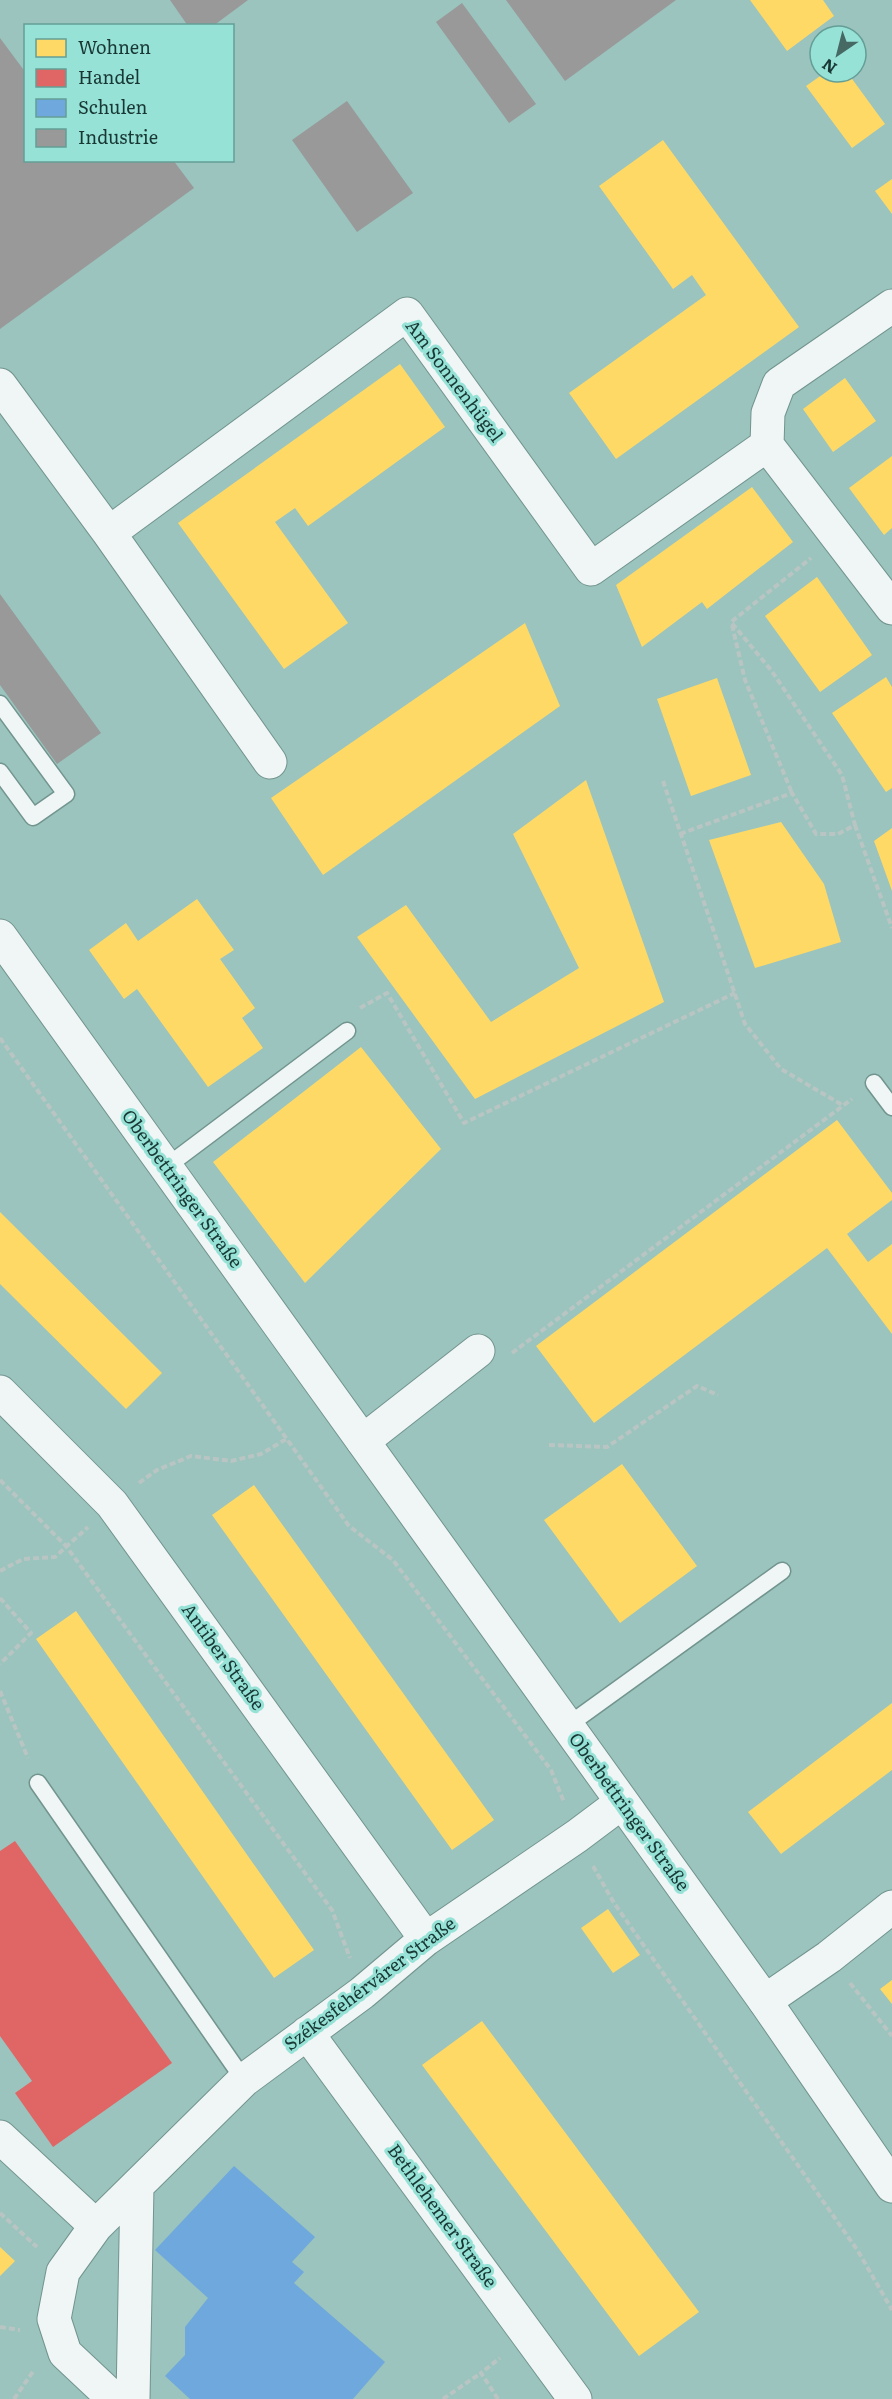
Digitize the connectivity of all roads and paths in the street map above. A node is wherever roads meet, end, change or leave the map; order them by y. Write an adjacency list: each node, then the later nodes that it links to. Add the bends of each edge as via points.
1 (892, 306): 3 (street, via 779,384 768,413)
2 (0, 385): 4 (street)
3 (767, 445): 4 (street, Am Sonnenhügel, via 591,569 407,314); 6 (street)
4 (109, 533): 9 (street)
5 (804, 562): 7 (path)
6 (892, 608)
7 (731, 622): 12 (path, via 745,680); 13 (path, via 771,670 842,775)
8 (0, 704): 10 (lane, via 66,794 33,817)
9 (270, 762)
10 (0, 772)
11 (663, 781): 14 (path)
12 (792, 793): 13 (path, via 816,834 838,834); 14 (path)
13 (855, 825): 15 (path)
14 (680, 834): 17 (path)
15 (892, 928)
16 (0, 936): 23 (street, Oberbettringer Straße)
17 (735, 993): 18 (path, via 464,1123 387,993 348,1015); 21 (path, via 745,1024 780,1069)
18 (347, 1031): 23 (lane)
19 (0, 1038): 28 (path)
20 (874, 1083): 21 (path); 22 (lane)
21 (844, 1106): 25 (path)
22 (892, 1107)
23 (166, 1167): 29 (street, Oberbettringer Straße)
24 (478, 1352): 29 (street)
25 (510, 1354)
26 (0, 1392): 32 (street, Antiber Straße)
27 (718, 1395): 30 (path, via 697,1386 607,1447)
28 (288, 1438): 32 (path, via 261,1454 231,1461 191,1456 157,1470); 42 (path, via 349,1527 393,1560 551,1770)
29 (363, 1441): 39 (street, Oberbettringer Straße)
30 (549, 1445)
31 (0, 1480): 33 (path)
32 (112, 1504): 33 (path); 44 (street, Antiber Straße)
33 (66, 1546): 35 (path, via 54,1557 23,1559); 46 (path, via 332,1910)
34 (782, 1570): 39 (lane)
35 (0, 1571)
36 (0, 1598): 37 (path, via 31,1633)
37 (0, 1664)
38 (0, 1691): 40 (path)
39 (567, 1726): 41 (street, Oberbettringer Straße)
40 (38, 1783): 50 (lane)
41 (621, 1803): 42 (street, Székesfehérvárer Straße); 47 (street, Oberbettringer Straße)
42 (577, 1836): 44 (street, Székesfehérvárer Straße); 57 (path, via 614,1903 858,2251)
43 (892, 1907): 45 (street)
44 (426, 1939): 46 (street, Székesfehérvárer Straße)
45 (829, 1957): 47 (street); 49 (path)
46 (362, 1992): 48 (street, Székesfehérvárer Straße)
47 (765, 2001): 53 (street, Oberbettringer Straße)
48 (308, 2033): 50 (street, Székesfehérvárer Straße); 58 (street, Bethlehemer Straße)
49 (892, 2037)
50 (244, 2080): 52 (street, Székesfehérvárer Straße)
51 (0, 2138): 55 (street)
52 (137, 2186): 55 (street, Székesfehérvárer Straße); 61 (street)
53 (892, 2186)
54 (0, 2213): 56 (path)
55 (96, 2226): 56 (street, Székesfehérvárer Straße)
56 (63, 2272): 60 (street, Székesfehérvárer Straße, via 54,2319 65,2353)
57 (892, 2310)
58 (529, 2335): 59 (path); 64 (street, Bethlehemer Straße)
59 (481, 2373): 62 (path); 63 (path)
60 (114, 2399)
61 (133, 2399)
62 (443, 2399)
63 (498, 2399)
64 (575, 2399)

